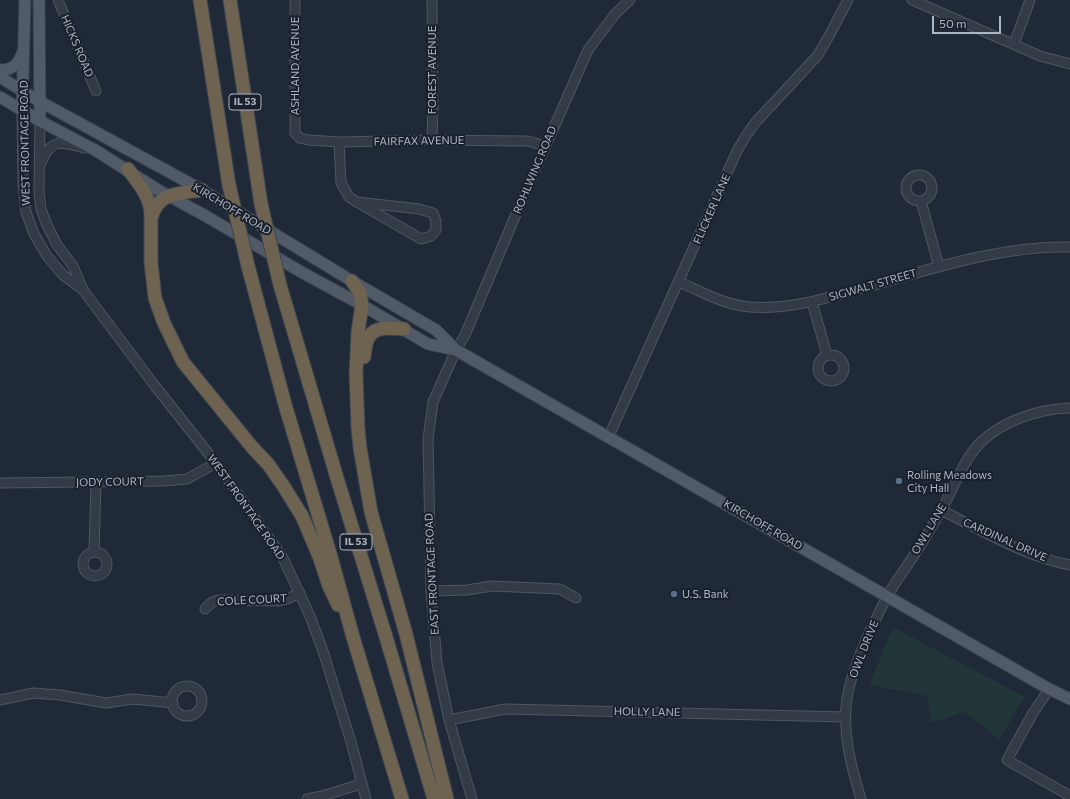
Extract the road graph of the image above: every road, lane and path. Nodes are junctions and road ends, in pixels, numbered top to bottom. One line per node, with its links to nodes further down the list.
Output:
1 (25, 0): 13 (main road, WEST FRONTAGE ROAD)
2 (39, 0): 20 (main road, WEST FRONTAGE ROAD)
3 (58, 0): 18 (street, HICKS ROAD)
4 (200, 0): 59 (highway, IL 53, bridge)
5 (230, 0): 71 (highway, IL 53, bridge)
6 (295, 0): 23 (street, ASHLAND AVENUE)
7 (432, 0): 24 (street, FOREST AVENUE)
8 (630, 0): 26 (street, ROHLWING ROAD)
9 (848, 0): 38 (street, FLICKER LANE)
10 (912, 0): 12 (street)
11 (1030, 0): 12 (street)
12 (1014, 44): 14 (street)
13 (24, 50): 15 (main road); 17 (main road, WEST FRONTAGE ROAD)
14 (1070, 64)
15 (0, 70)
16 (0, 77): 17 (main road, KIRCHOFF ROAD)
17 (22, 91): 20 (main road, KIRCHOFF ROAD); 21 (main road, WEST FRONTAGE ROAD)
18 (96, 92)
19 (0, 98): 21 (main road, KIRCHOFF ROAD)
20 (40, 101): 22 (main road, WEST FRONTAGE ROAD); 30 (main road, KIRCHOFF ROAD)
21 (22, 111): 22 (main road, KIRCHOFF ROAD); 39 (street, WEST FRONTAGE ROAD)
22 (40, 121): 27 (main road, KIRCHOFF ROAD); 28 (street, WEST FRONTAGE ROAD)
23 (295, 133): 25 (street, FAIRFAX AVENUE)
24 (432, 140): 25 (street, FAIRFAX AVENUE); 26 (street, FAIRFAX AVENUE)
25 (338, 142): 33 (street)
26 (545, 146): 43 (street, ROHLWING ROAD)
27 (95, 150): 28 (street); 29 (main road, KIRCHOFF ROAD)
28 (39, 168): 39 (street, WEST FRONTAGE ROAD)
29 (128, 169): 31 (main road, KIRCHOFF ROAD); 34 (highway)
30 (202, 190): 31 (highway); 37 (main road, KIRCHOFF ROAD)
31 (169, 196): 34 (highway); 41 (main road, KIRCHOFF ROAD)
32 (922, 201): 36 (street)
33 (357, 202): 33 (street)
34 (151, 218): 59 (highway)
35 (1070, 247): 36 (street, SIGWALT STREET)
36 (939, 266): 40 (street, SIGWALT STREET)
37 (352, 281): 41 (highway); 43 (main road, KIRCHOFF ROAD)
38 (679, 282): 40 (street, SIGWALT STREET); 47 (street, FLICKER LANE)
39 (83, 290): 48 (street, WEST FRONTAGE ROAD)
40 (812, 302): 44 (street)
41 (362, 305): 42 (main road, KIRCHOFF ROAD); 46 (highway)
42 (404, 329): 43 (main road, KIRCHOFF ROAD); 46 (highway)
43 (456, 350): 47 (main road, KIRCHOFF ROAD); 54 (street, EAST FRONTAGE ROAD)
44 (827, 356)
45 (1070, 408): 51 (street, OWL LANE)
46 (358, 411): 72 (highway)
47 (608, 438): 56 (main road, KIRCHOFF ROAD)
48 (216, 463): 50 (street, JODY COURT); 55 (street, WEST FRONTAGE ROAD)
49 (0, 483): 50 (street, JODY COURT)
50 (96, 483): 52 (street)
51 (941, 510): 53 (street, CARDINAL DRIVE); 56 (street, OWL LANE)
52 (94, 552)
53 (1070, 565)
54 (431, 591): 57 (street); 65 (street, EAST FRONTAGE ROAD)
55 (300, 594): 58 (street, COLE COURT); 66 (street, WEST FRONTAGE ROAD)
56 (887, 596): 60 (main road, KIRCHOFF ROAD); 64 (street, OWL DRIVE)
57 (576, 598)
58 (205, 609)
59 (353, 637): 70 (highway, IL 53)
60 (1049, 689): 61 (main road, KIRCHOFF ROAD); 67 (street)
61 (1070, 699)
62 (0, 700): 63 (street)
63 (173, 703)
64 (846, 717): 65 (street, HOLLY LANE); 74 (street, OWL DRIVE)
65 (449, 720): 73 (street, EAST FRONTAGE ROAD)
66 (361, 784): 68 (street); 69 (street, WEST FRONTAGE ROAD)
67 (1070, 796)
68 (307, 799)
69 (366, 799)
70 (402, 799)
71 (434, 799)
72 (447, 799)
73 (472, 799)
74 (862, 799)

